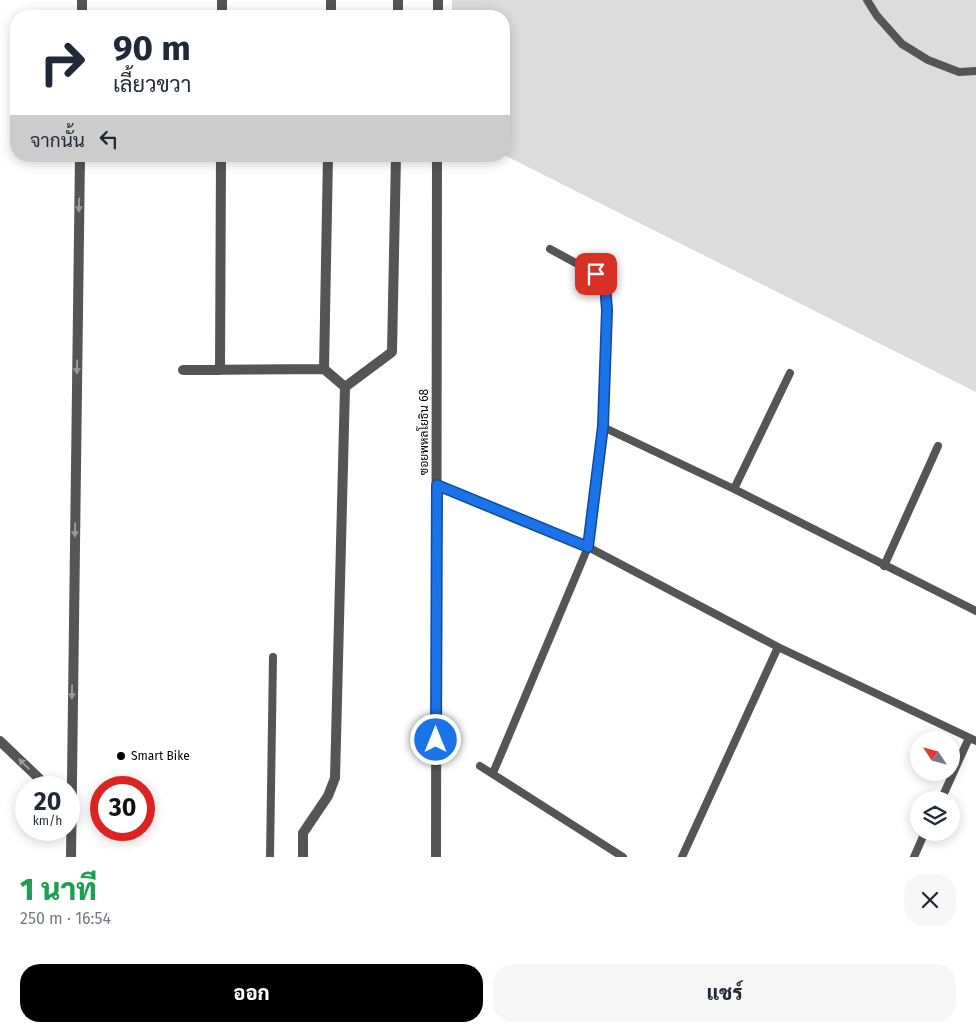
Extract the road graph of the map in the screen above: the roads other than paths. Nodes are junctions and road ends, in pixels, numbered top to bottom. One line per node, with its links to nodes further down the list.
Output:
1 (867, 0): 2 (lane)
2 (976, 71)
3 (80, 162): 28 (street, one-way to 28)
4 (221, 162): 11 (street)
5 (328, 162): 9 (street)
6 (396, 162): 13 (street)
7 (437, 162): 16 (street, ซอยพหลโยธิน 68)
8 (550, 249): 14 (lane)
9 (324, 369): 11 (street); 13 (street)
10 (183, 370): 11 (street)
11 (220, 370)
12 (790, 373): 17 (lane)
13 (345, 387): 34 (street)
14 (603, 426): 17 (lane); 18 (lane)
15 (938, 446): 19 (lane)
16 (437, 485): 18 (lane); 35 (street, ซอยพหลโยธิน 68)
17 (734, 489): 19 (lane)
18 (588, 547): 21 (lane); 26 (lane)
19 (884, 566): 20 (lane)
20 (976, 611)
21 (778, 647): 23 (lane); 37 (lane)
22 (273, 657): 33 (lane)
23 (973, 740): 29 (lane)
24 (0, 741): 27 (street, one-way to 24)
25 (480, 766): 26 (lane)
26 (493, 774): 36 (lane)
27 (36, 776)
28 (70, 776)
29 (946, 791)
30 (71, 841): 32 (street)
31 (921, 841): 38 (lane)
32 (71, 857)
33 (270, 857)
34 (303, 857)
35 (436, 857)
36 (623, 857)
37 (682, 857)
38 (914, 857)

